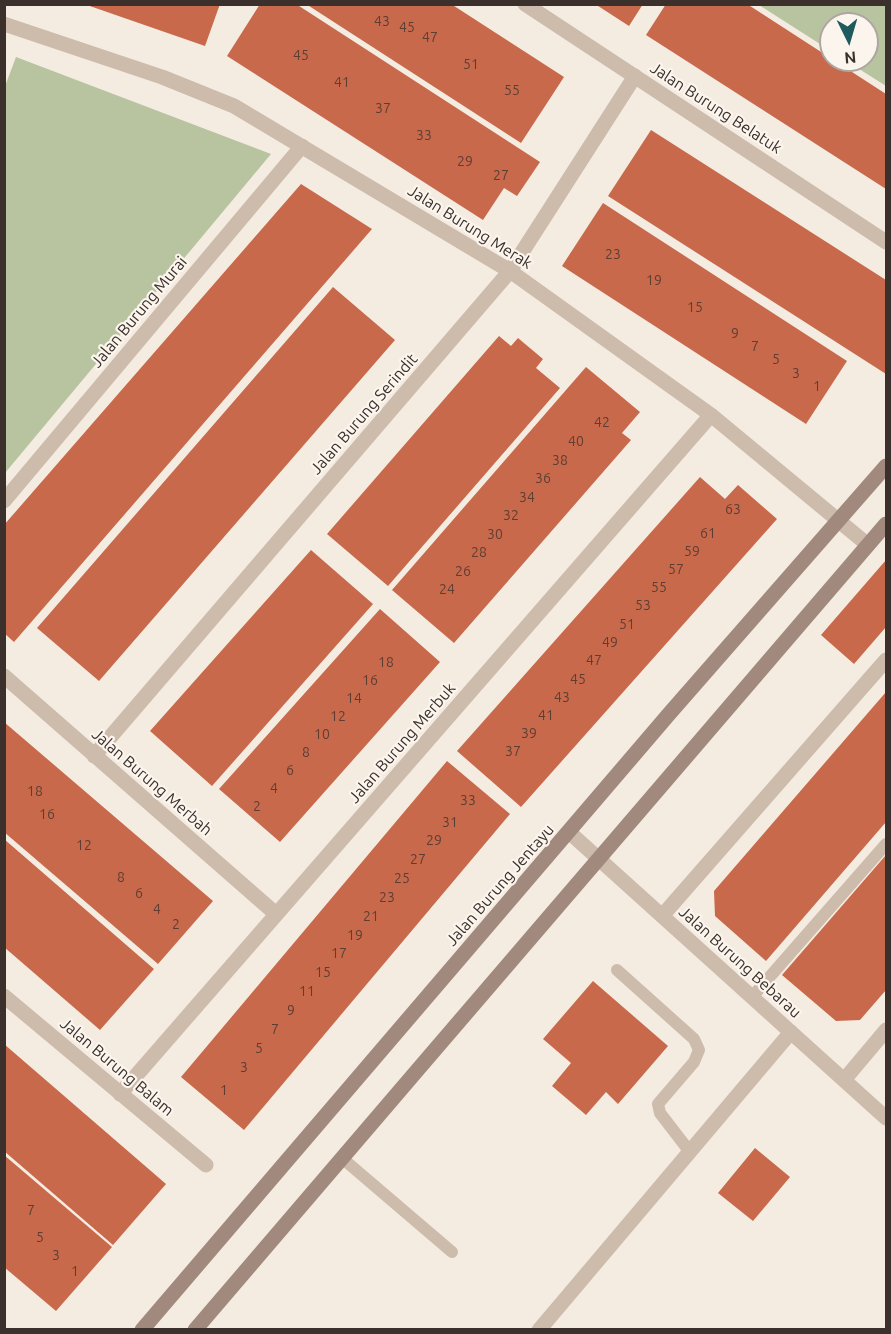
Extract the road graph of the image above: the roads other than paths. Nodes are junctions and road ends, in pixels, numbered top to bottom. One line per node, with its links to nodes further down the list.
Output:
1 (525, 4): 3 (street, Jalan Burung Belatuk)
2 (5, 26): 4 (street, Jalan Burung Merak)
3 (635, 76): 5 (street, Jalan Burung Belatuk); 6 (street, Jalan Burung Serindit)
4 (302, 146): 6 (street, Jalan Burung Merak); 9 (street, Jalan Burung Murai)
5 (886, 242)
6 (510, 271): 7 (street, Jalan Burung Merak); 15 (street, Jalan Burung Serindit)
7 (711, 415): 10 (street, Jalan Burung Merak); 19 (street, Jalan Burung Merbuk)
8 (886, 466): 10 (street, Jalan Burung Jentayu)
9 (4, 501)
10 (839, 522): 12 (street, Jalan Burung Merak); 16 (street, Jalan Burung Jentayu)
11 (886, 524): 12 (street)
12 (868, 545): 18 (street)
13 (886, 660): 20 (street)
14 (4, 676): 15 (street, Jalan Burung Merbah)
15 (94, 756): 19 (street, Jalan Burung Merbah)
16 (569, 832): 18 (street, Jalan Burung Bebarau); 33 (street, Jalan Burung Jentayu)
17 (886, 844): 23 (lane)
18 (599, 859): 20 (street, Jalan Burung Bebarau); 30 (street)
19 (276, 914): 27 (street, Jalan Burung Merbuk)
20 (662, 916): 23 (street, Jalan Burung Bebarau)
21 (617, 970): 29 (lane)
22 (4, 996): 27 (street, Jalan Burung Balam)
23 (752, 997): 25 (street, Jalan Burung Bebarau)
24 (886, 1030): 26 (street)
25 (791, 1032): 26 (street, Jalan Burung Bebarau); 29 (street)
26 (843, 1080): 28 (street, Jalan Burung Bebarau)
27 (120, 1094): 31 (street, Jalan Burung Balam)
28 (886, 1118)
29 (690, 1152): 35 (street)
30 (342, 1158): 32 (lane); 34 (street)
31 (206, 1165)
32 (452, 1252)
33 (142, 1329)
34 (195, 1329)
35 (539, 1329)

